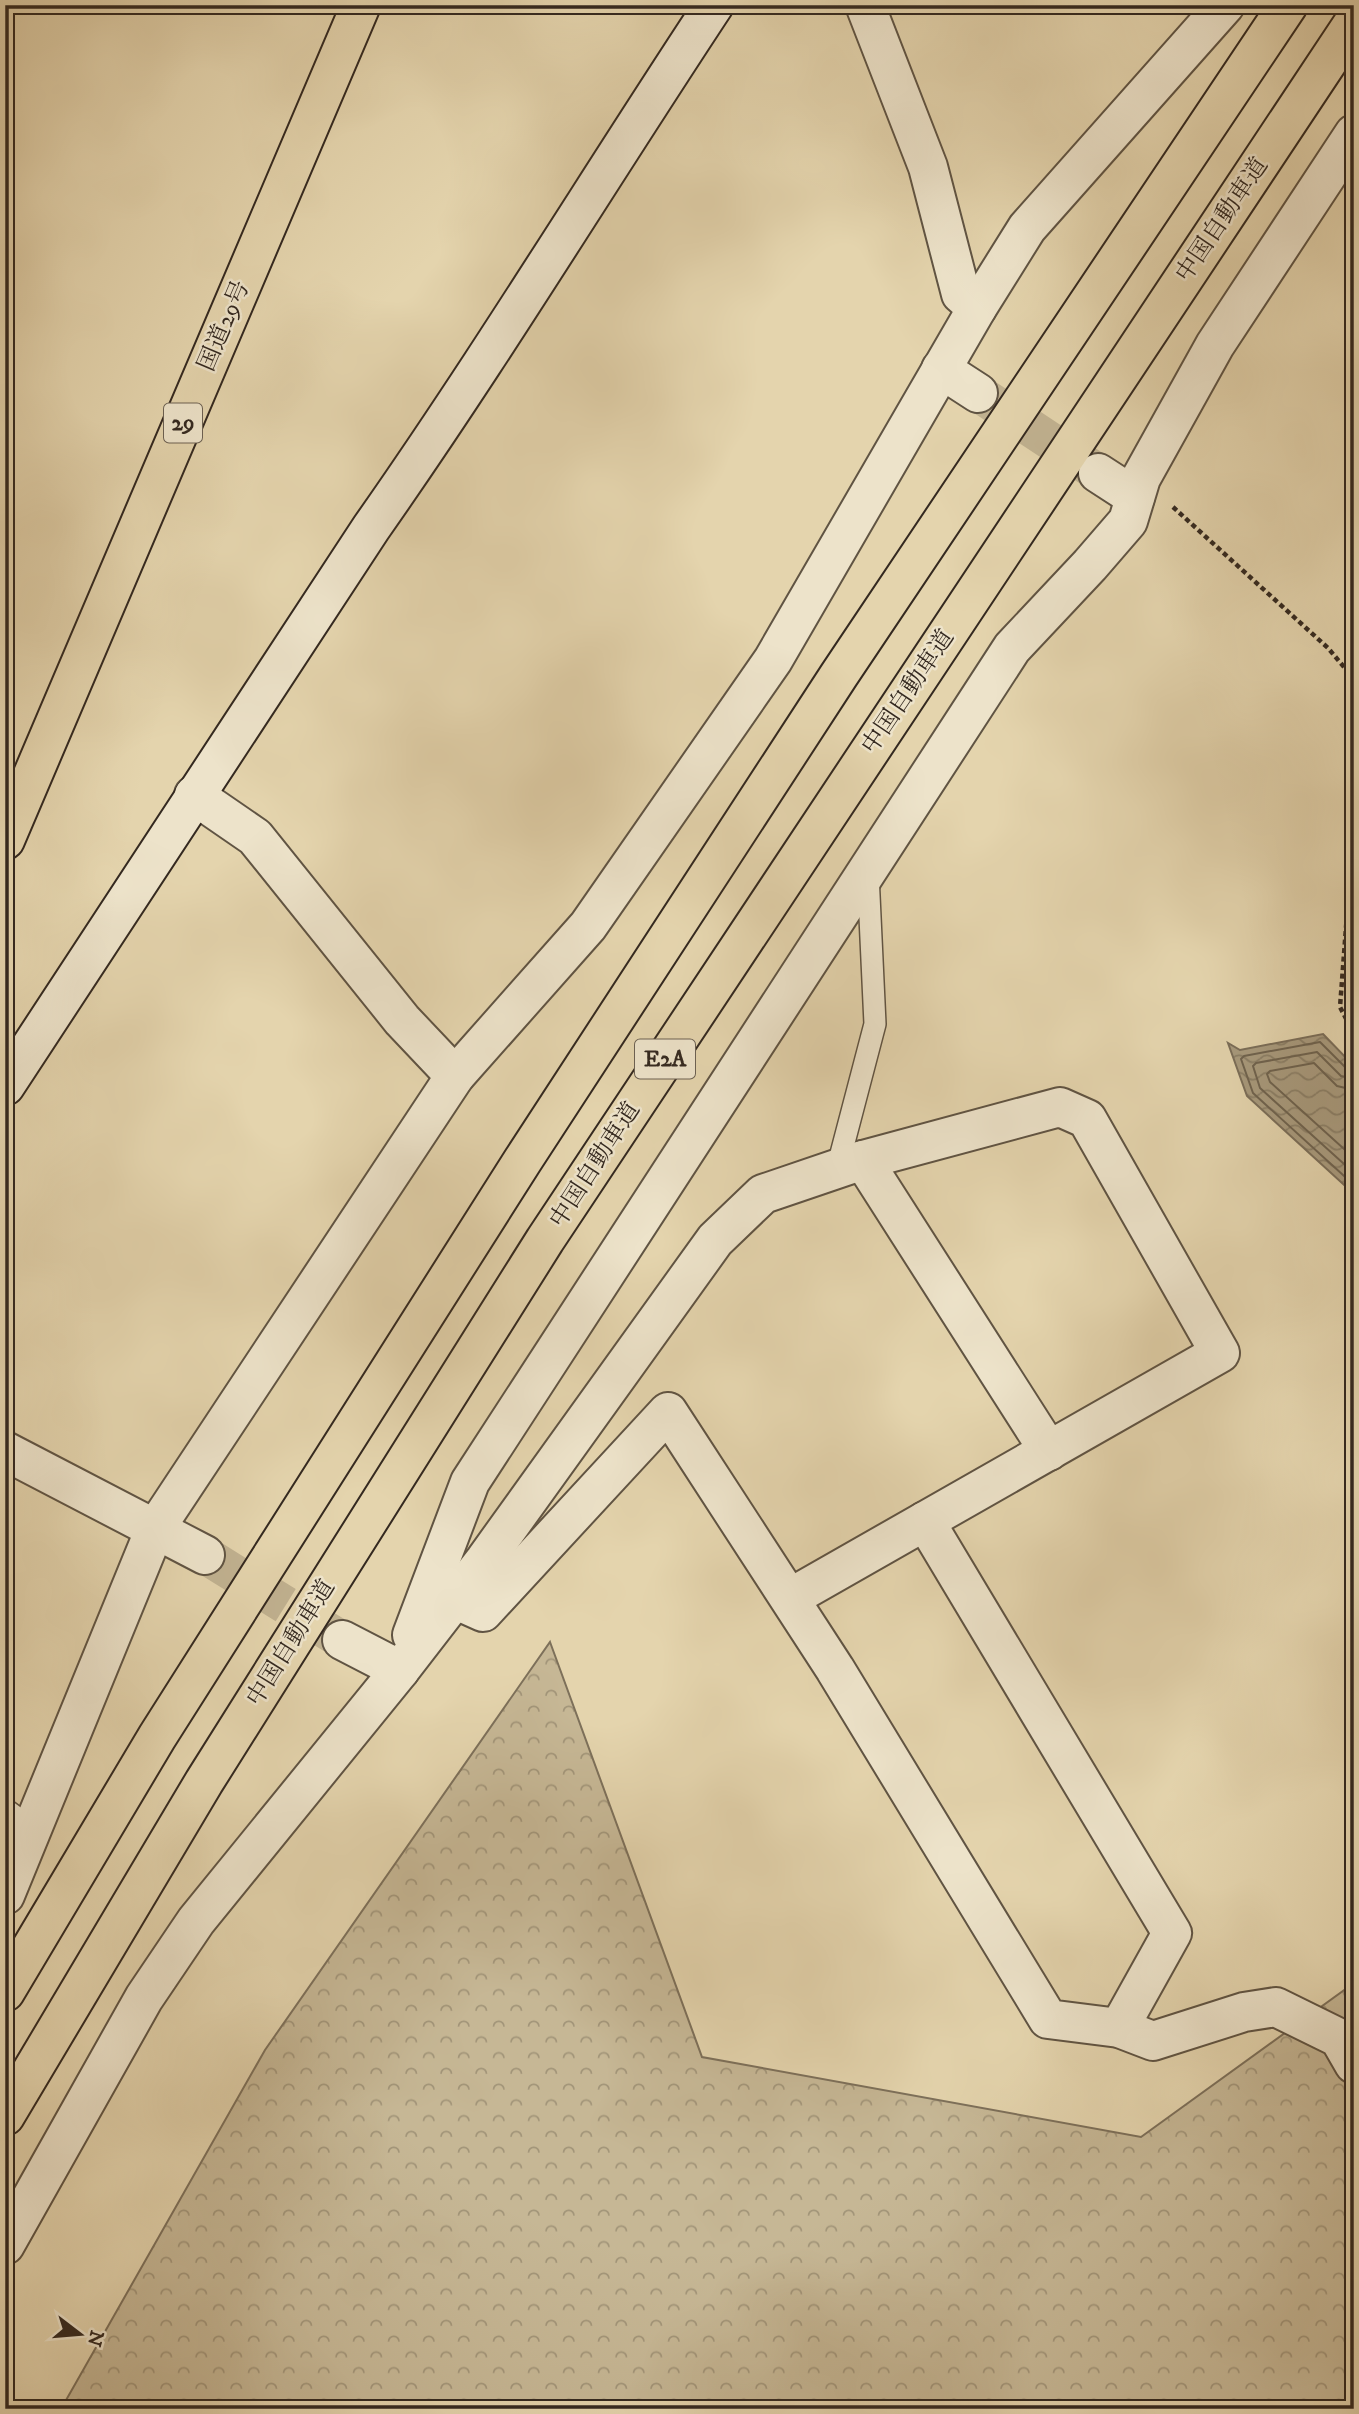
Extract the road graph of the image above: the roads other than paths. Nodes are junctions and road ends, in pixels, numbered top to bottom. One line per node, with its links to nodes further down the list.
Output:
1 (361, 5): 14 (highway, 国道29号 / 29)
2 (714, 5): 13 (street)
3 (865, 5): 8 (street)
4 (1225, 5): 8 (street)
5 (1287, 5): 30 (highway, E2A)
6 (1354, 22): 33 (highway, 中国自動車道 / E2A)
7 (1354, 134): 12 (street)
8 (977, 308): 9 (street)
9 (942, 369): 10 (street); 16 (street)
10 (978, 393)
11 (1098, 473): 12 (street)
12 (1138, 487): 15 (street)
13 (194, 795): 16 (street); 17 (street)
14 (5, 840)
15 (868, 869): 18 (lane); 27 (street)
16 (455, 1076): 22 (street)
17 (5, 1086)
18 (850, 1165): 20 (street); 20 (street); 25 (street)
19 (5, 1451): 22 (street)
20 (1049, 1451): 21 (street)
21 (925, 1521): 24 (street); 31 (street)
22 (155, 1529): 23 (street); 28 (street)
23 (205, 1555)
24 (790, 1598): 25 (street); 31 (street)
25 (454, 1599): 27 (street)
26 (342, 1640): 27 (street)
27 (400, 1670): 34 (street)
28 (19, 1819): 29 (street)
29 (5, 1895)
30 (5, 1992)
31 (1119, 2028): 32 (street)
32 (1354, 2064)
33 (5, 2116)
34 (5, 2245)

